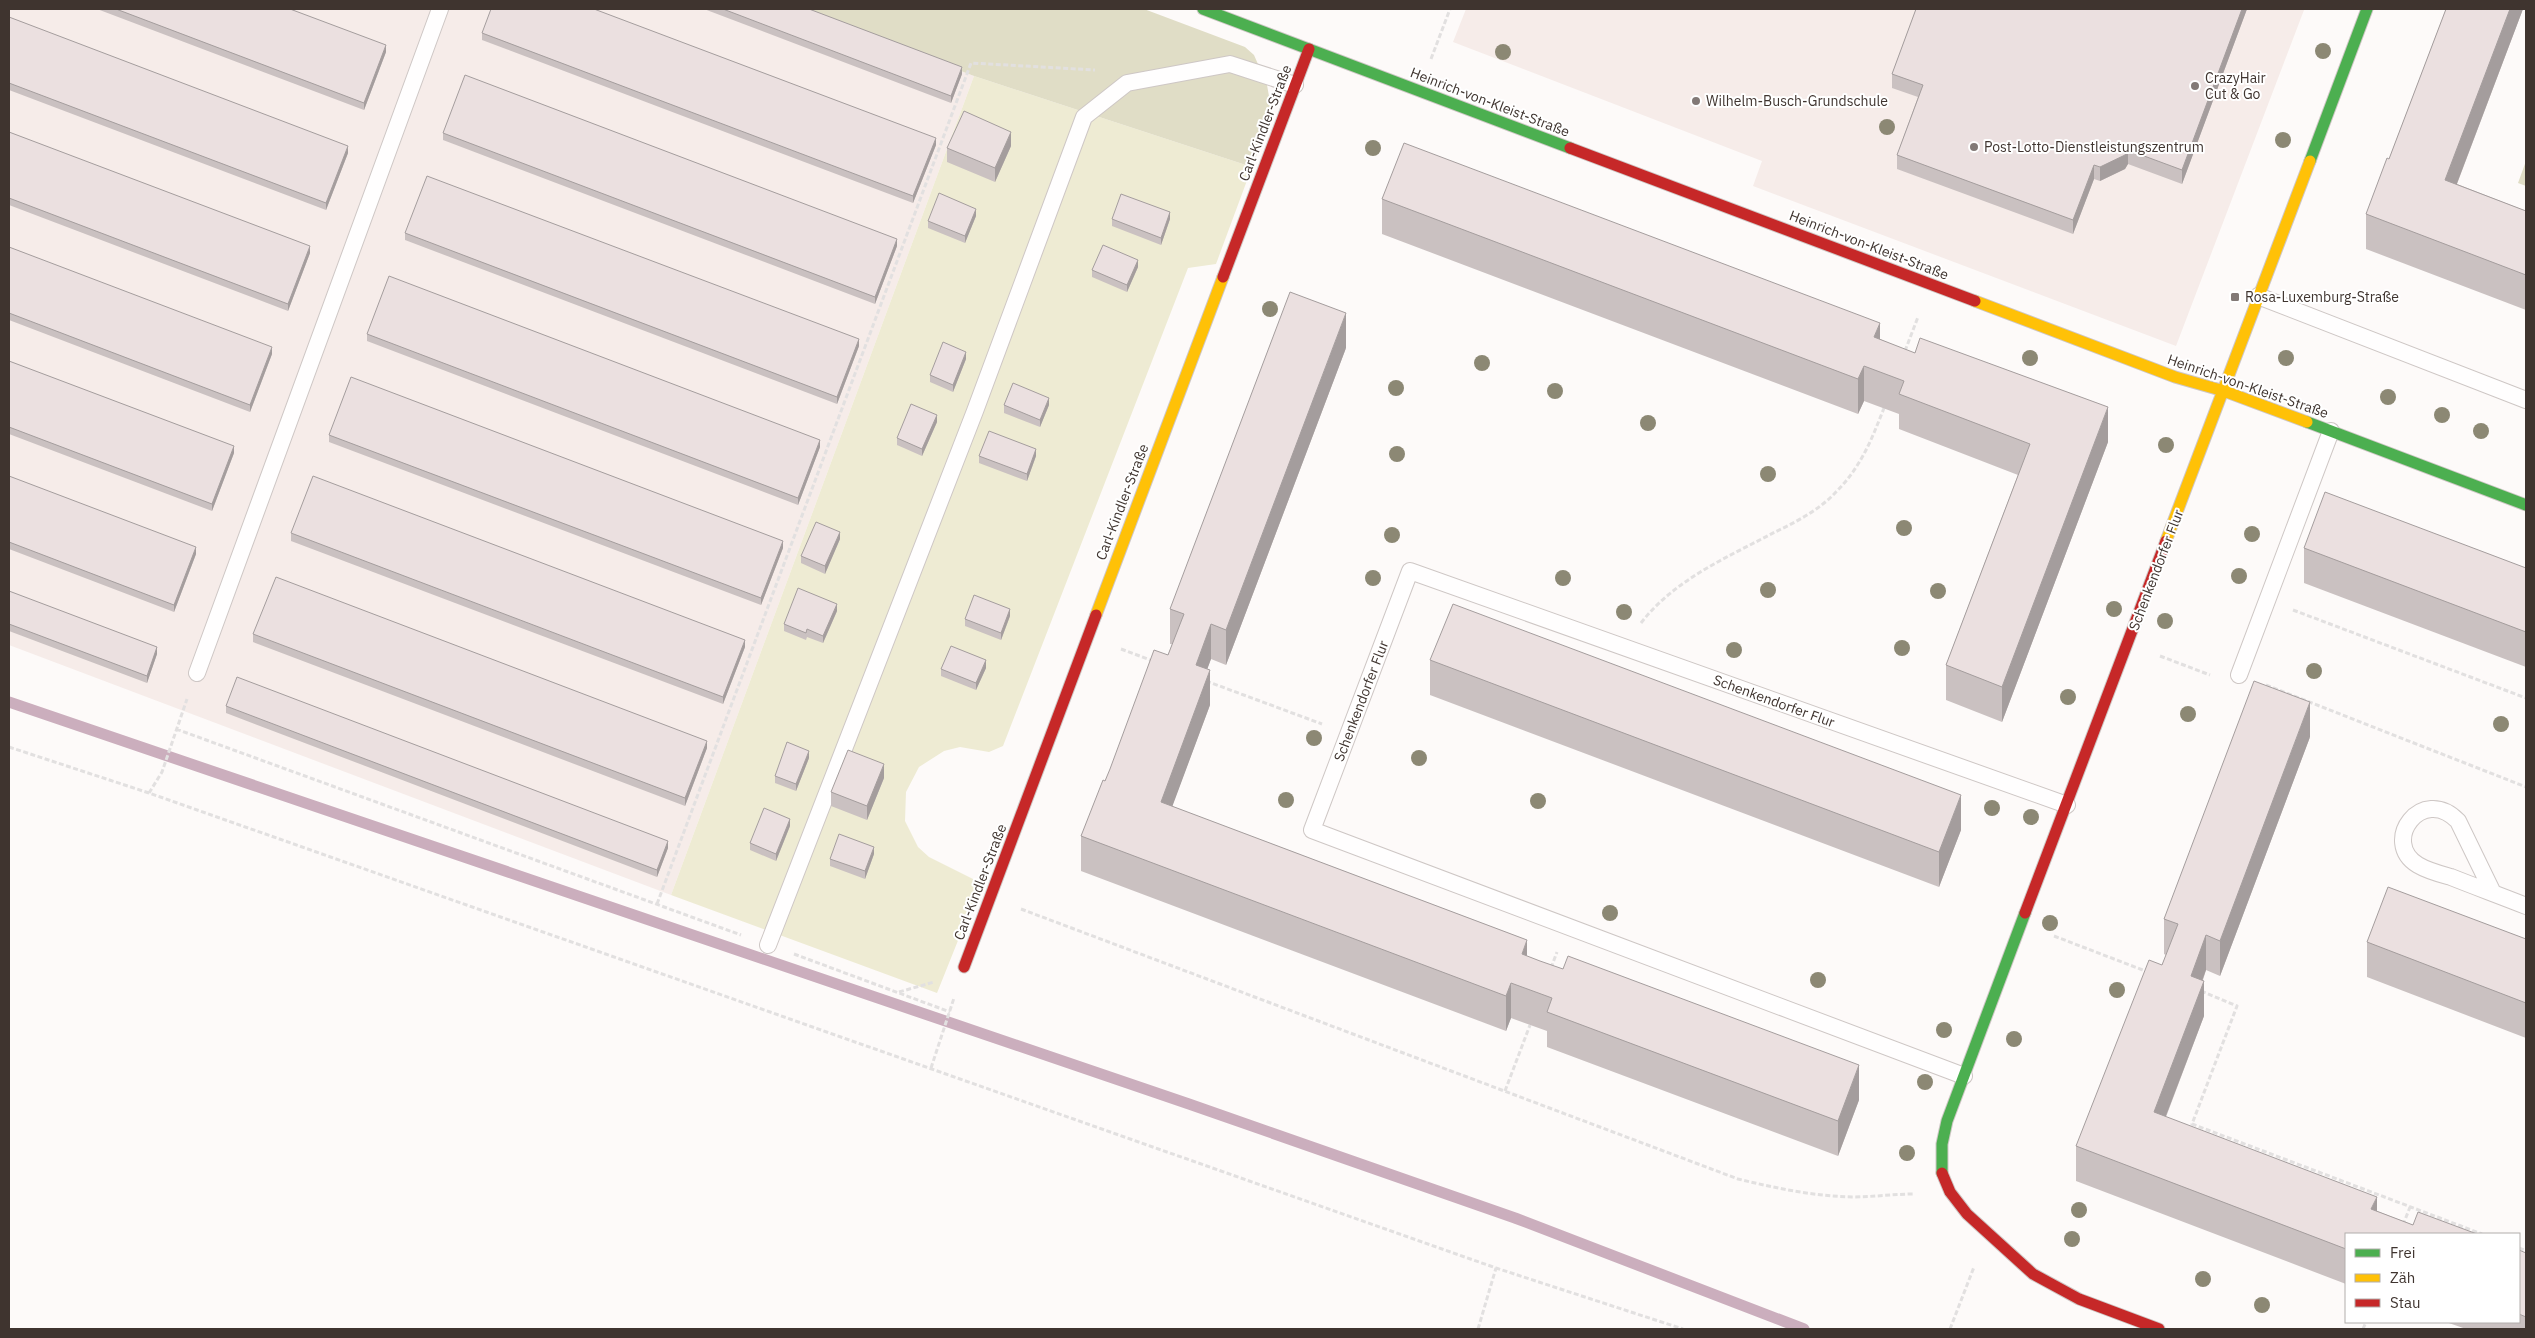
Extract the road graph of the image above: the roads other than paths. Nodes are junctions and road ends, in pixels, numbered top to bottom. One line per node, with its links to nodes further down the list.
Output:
1 (440, 9): 11 (lane)
2 (1203, 9): 4 (street, Heinrich-von-Kleist-Straße)
3 (2368, 9): 6 (street)
4 (1309, 49): 5 (street, Carl-Kindler-Straße); 7 (street, Heinrich-von-Kleist-Straße)
5 (1295, 86): 16 (lane); 17 (street, Carl-Kindler-Straße)
6 (2258, 296): 7 (street); 8 (lane)
7 (2224, 391): 9 (street, Heinrich-von-Kleist-Straße); 13 (street, Schenkendorfer Flur)
8 (2526, 400)
9 (2331, 431): 10 (street, Heinrich-von-Kleist-Straße); 12 (lane)
10 (2526, 504)
11 (197, 673)
12 (2239, 675)
13 (2067, 805): 18 (street, Schenkendorfer Flur); 18 (lane, Schenkendorfer Flur)
14 (2493, 894): 14 (lane); 15 (lane)
15 (2526, 906)
16 (768, 945)
17 (964, 967)
18 (1964, 1076): 19 (street, Schenkendorfer Flur)
19 (2159, 1329)

